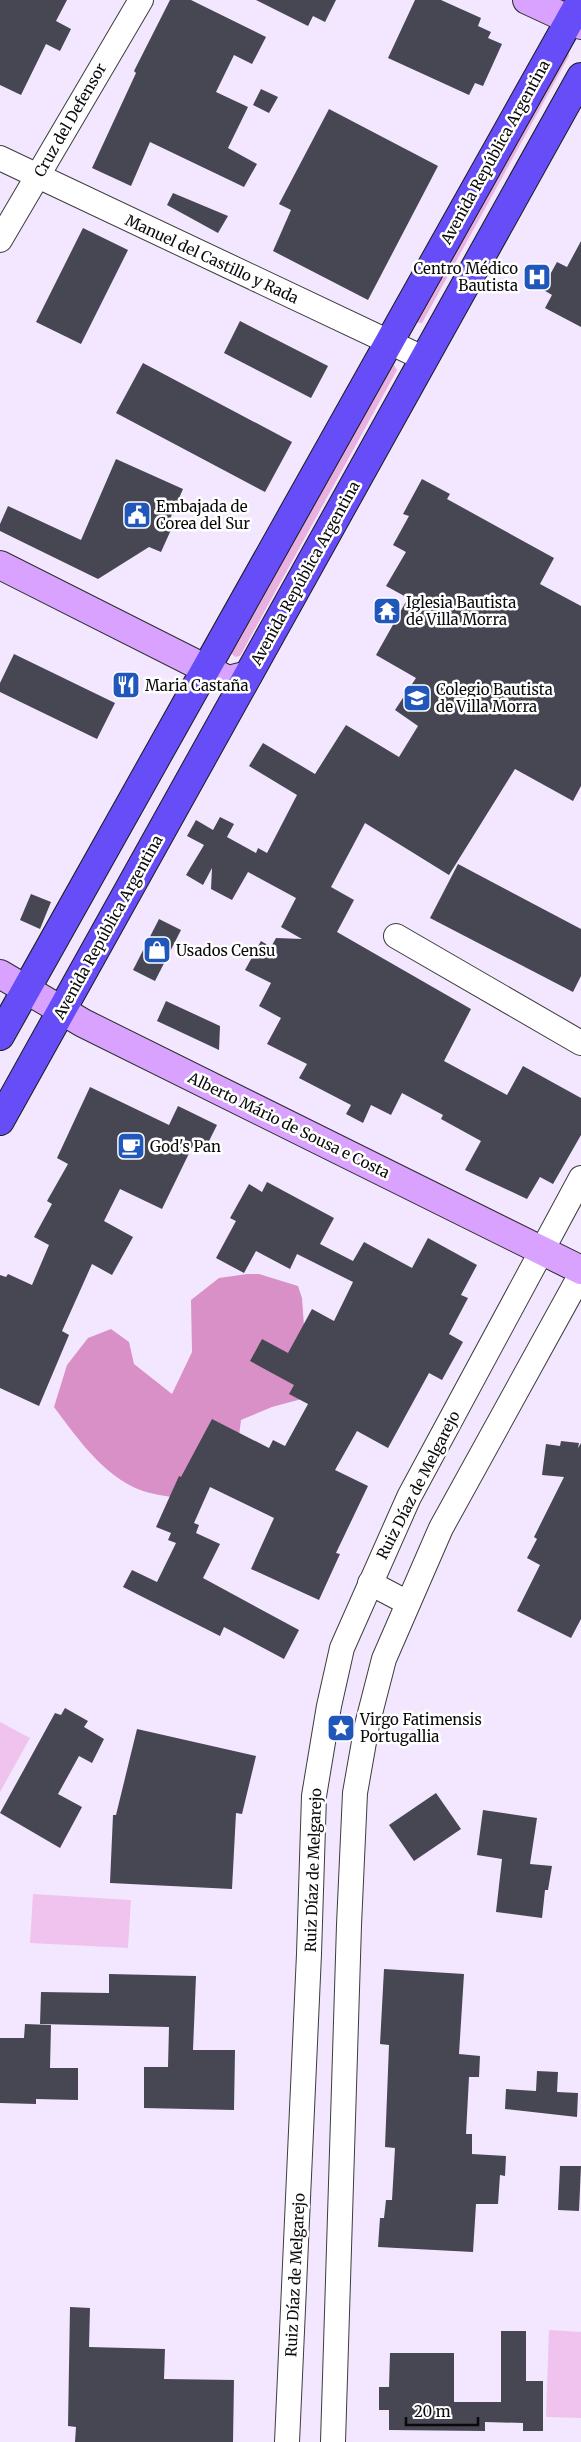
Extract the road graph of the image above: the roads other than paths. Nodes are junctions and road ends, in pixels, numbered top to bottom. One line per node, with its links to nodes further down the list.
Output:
1 (141, 0): 6 (street, Cruz del Defensor)
2 (527, 0): 3 (street)
3 (577, 15): 8 (highway, Avenida República Argentina)
4 (581, 77): 9 (highway, Avenida República Argentina)
5 (0, 158): 6 (street, Manuel del Castillo y Rada)
6 (38, 176): 7 (street, Cruz del Defensor); 8 (street, Manuel del Castillo y Rada)
7 (0, 240)
8 (388, 341): 9 (street, Manuel del Castillo y Rada); 11 (highway, Avenida República Argentina)
9 (425, 359): 11 (highway, Avenida República Argentina)
10 (0, 565): 11 (street)
11 (228, 675): 14 (highway, Avenida República Argentina); 15 (highway, Avenida República Argentina)
12 (396, 936): 17 (street)
13 (0, 974): 14 (street, Alberto Mário de Sousa e Costa)
14 (26, 989): 15 (street, Alberto Mário de Sousa e Costa); 16 (highway, Avenida República Argentina)
15 (60, 1011): 18 (highway, Avenida República Argentina); 20 (street, Alberto Mário de Sousa e Costa)
16 (0, 1036)
17 (581, 1043)
18 (0, 1121)
19 (581, 1178): 20 (street, Ruiz Díaz de Melgarejo)
20 (541, 1250): 21 (street, Alberto Mário de Sousa e Costa); 23 (street, Ruiz Díaz de Melgarejo)
21 (581, 1270)
22 (581, 1274): 24 (street)
23 (370, 1583): 24 (street); 25 (street, Ruiz Díaz de Melgarejo)
24 (408, 1603): 26 (street)
25 (310, 1924): 26 (street); 27 (street, Ruiz Díaz de Melgarejo)
26 (349, 1925): 28 (street)
27 (287, 2442)
28 (333, 2442)

